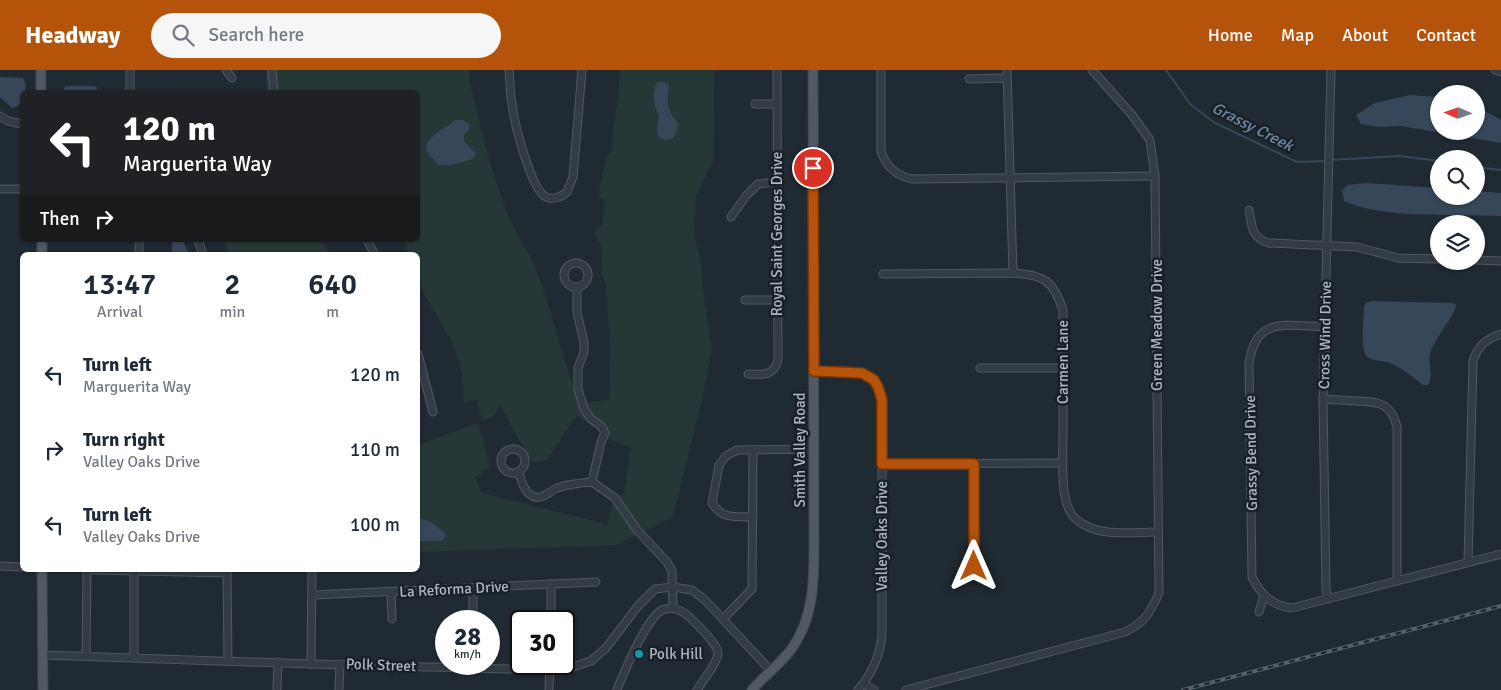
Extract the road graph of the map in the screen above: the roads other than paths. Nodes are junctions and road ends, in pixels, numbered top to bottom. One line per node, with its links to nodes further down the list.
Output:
1 (41, 70): 17 (main road)
2 (131, 70): 18 (street)
3 (226, 70): 15 (street)
4 (272, 70): 19 (street)
5 (509, 70): 6 (street)
6 (582, 70)
7 (777, 70): 21 (street, Royal Saint Georges Drive)
8 (812, 70): 45 (main road, Smith Valley Road)
9 (881, 70): 25 (street)
10 (1092, 70): 24 (street, Green Meadow Drive)
11 (1330, 70): 31 (street, Cross Wind Drive)
12 (1495, 70): 13 (street)
13 (1501, 72)
14 (1007, 74): 16 (street); 25 (street)
15 (232, 78)
16 (969, 79)
17 (41, 90)
18 (130, 90)
19 (274, 90)
20 (755, 104): 21 (street)
21 (778, 104): 26 (street, Royal Saint Georges Drive)
22 (0, 116): 23 (street)
23 (20, 124)
24 (1156, 176): 25 (street); 57 (street, Green Meadow Drive)
25 (1010, 177): 35 (street)
26 (777, 182): 30 (street); 39 (street, Royal Saint Georges Drive)
27 (0, 189): 28 (street)
28 (20, 189)
29 (1250, 210): 31 (street)
30 (731, 217)
31 (1326, 246): 32 (street); 40 (street, Cross Wind Drive)
32 (1430, 259)
33 (1485, 260): 34 (street)
34 (1501, 261)
35 (1013, 273): 36 (street, Carmen Lane); 44 (street, Carmen Lane)
36 (883, 274)
37 (577, 288): 55 (street)
38 (745, 300): 39 (street)
39 (777, 300): 46 (street, Royal Saint Georges Drive)
40 (1325, 327): 47 (street, Cross Wind Drive); 75 (street, Grassy Bend Drive)
41 (1501, 334): 59 (street)
42 (420, 362): 48 (street)
43 (980, 368): 44 (street)
44 (1063, 368): 51 (street, Carmen Lane)
45 (814, 371): 49 (main road, Smith Valley Road); 52 (street, Valley Oaks Drive)
46 (748, 374)
47 (1323, 399): 68 (street); 76 (street, Cross Wind Drive)
48 (432, 412)
49 (814, 449): 50 (street); 92 (main road, Smith Valley Road)
50 (753, 450): 56 (street); 56 (street)
51 (1063, 462): 53 (street); 57 (street, Carmen Lane)
52 (882, 464): 53 (street); 94 (street, Valley Oaks Drive)
53 (974, 464): 61 (street)
54 (518, 472): 55 (street)
55 (592, 482): 71 (street)
56 (753, 517): 82 (street)
57 (1158, 532): 103 (street, Green Meadow Drive)
58 (1501, 554): 59 (street)
59 (1468, 562): 68 (street)
60 (0, 566): 62 (street)
61 (974, 566)
62 (20, 567)
63 (42, 572): 83 (main road)
64 (87, 572): 84 (street)
65 (134, 572): 85 (street)
66 (227, 572): 86 (street)
67 (312, 572): 74 (street)
68 (1397, 581): 76 (street)
69 (596, 582): 70 (street, La Reforma Drive)
70 (551, 584): 72 (street, La Reforma Drive); 79 (street)
71 (673, 587): 77 (street); 82 (street); 91 (street, Polk Street)
72 (473, 588): 73 (street, La Reforma Drive); 78 (street)
73 (391, 592): 74 (street, La Reforma Drive); 81 (street)
74 (312, 595): 88 (street)
75 (1264, 596): 76 (street); 80 (street)
76 (1328, 599)
77 (673, 608): 99 (street); 100 (street)
78 (473, 610)
79 (551, 610)
80 (1259, 612)
81 (392, 619)
82 (723, 619): 92 (street)
83 (43, 655): 84 (street, Polk Street); 95 (main road)
84 (86, 656): 85 (street, Polk Street)
85 (134, 658): 86 (street, Polk Street)
86 (228, 661): 87 (street, Polk Street)
87 (278, 662): 88 (street, Polk Street); 96 (street)
88 (311, 664): 89 (street, Polk Street)
89 (340, 664): 90 (street, Polk Street); 97 (street)
90 (510, 666)
91 (575, 666)
92 (771, 671): 101 (main road, Smith Valley Road)
93 (550, 675): 98 (street)
94 (861, 687): 102 (street)
95 (43, 690)
96 (277, 690)
97 (339, 690)
98 (549, 690)
99 (617, 690)
100 (697, 690)
101 (752, 690)
102 (874, 690)
103 (906, 690)

